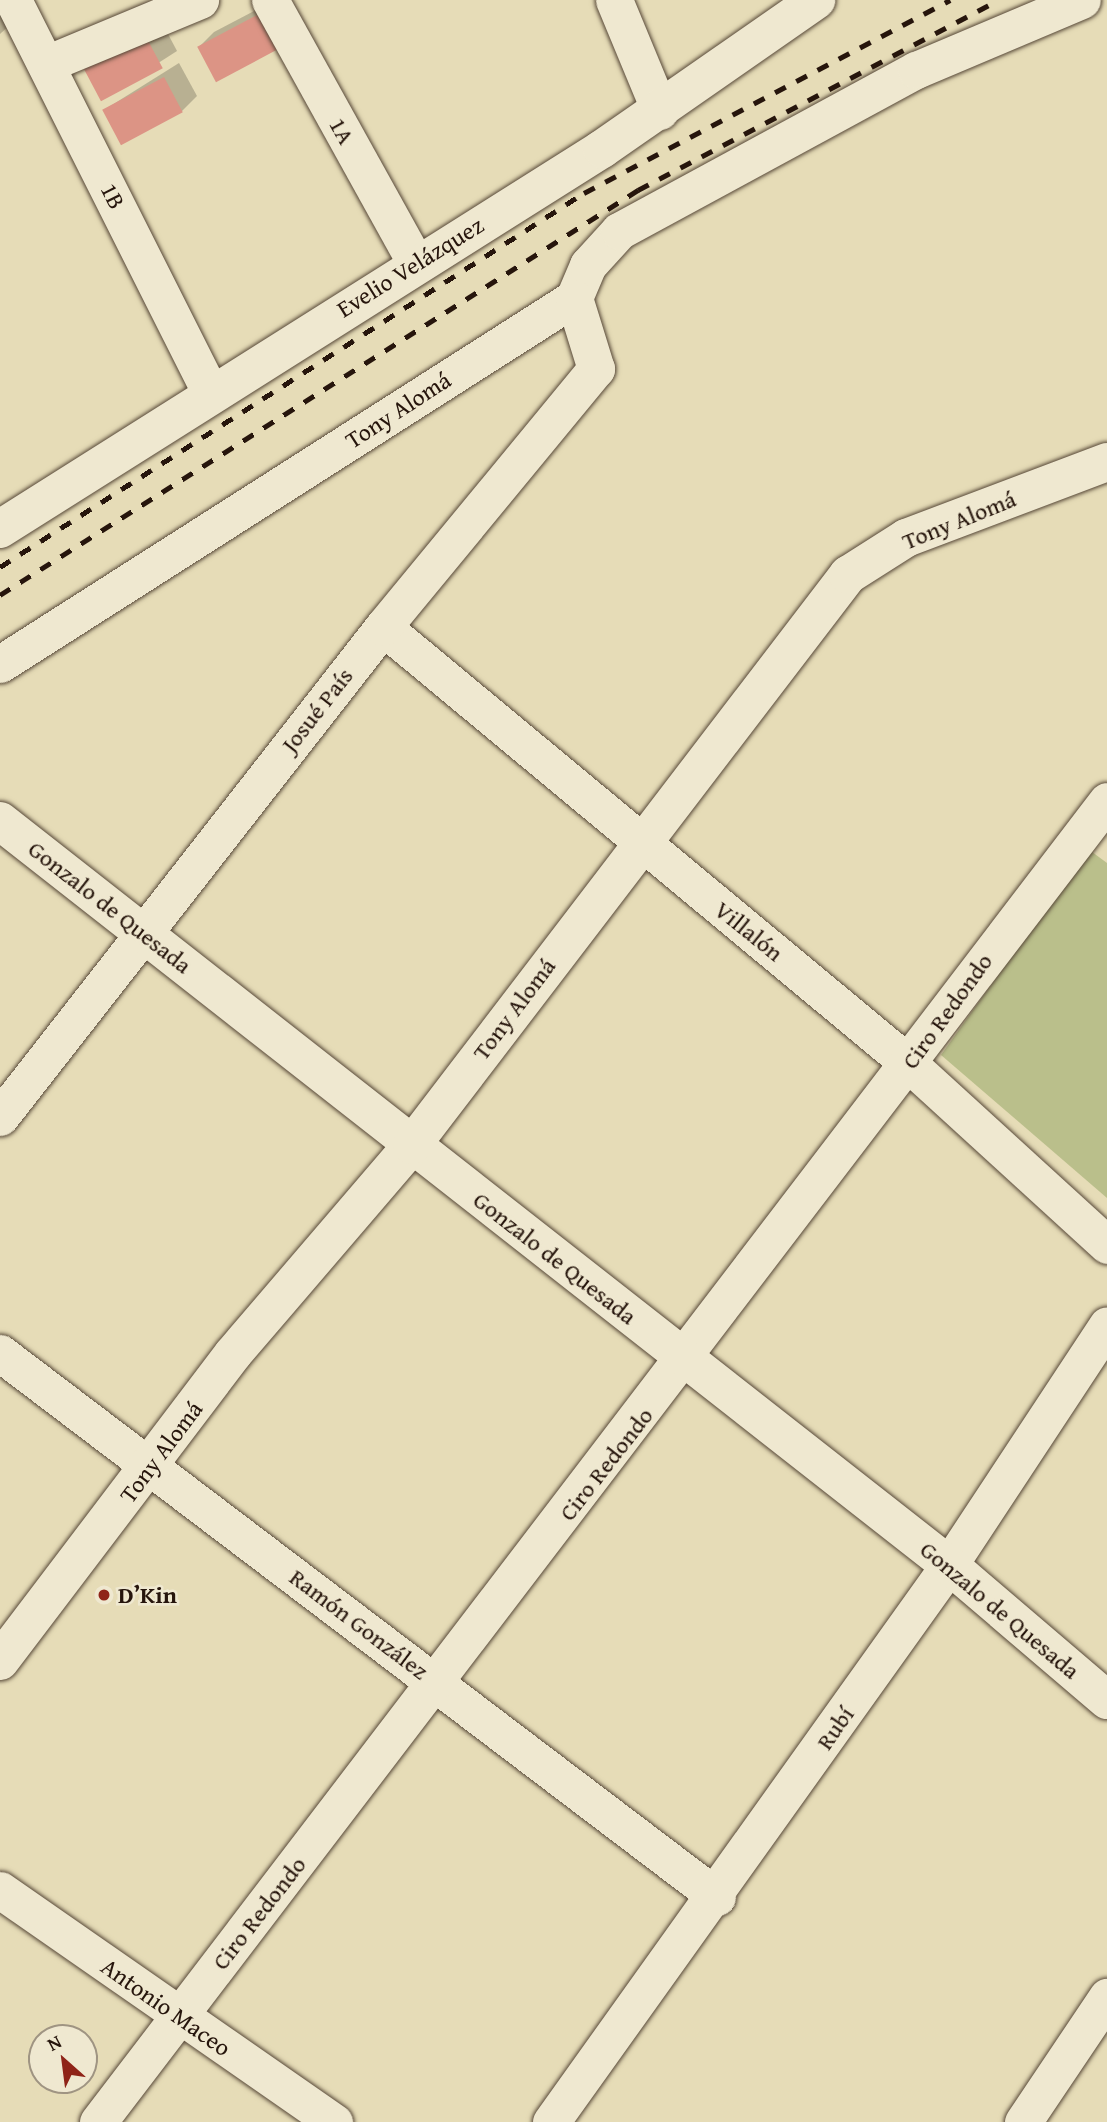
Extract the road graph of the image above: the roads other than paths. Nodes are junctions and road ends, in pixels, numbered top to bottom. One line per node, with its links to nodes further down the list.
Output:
1 (13, 0): 7 (street, 1B)
2 (200, 0): 7 (street)
3 (270, 0): 9 (street, 1A)
4 (614, 0): 8 (street)
5 (816, 0): 8 (street, Evelio Velázquez)
6 (1082, 0): 10 (street)
7 (46, 64): 11 (street, 1B)
8 (660, 111): 9 (street, Evelio Velázquez)
9 (415, 262): 11 (street, Evelio Velázquez)
10 (574, 298): 14 (street, Josué País); 15 (street, Tony Alomá)
11 (211, 393): 13 (street, Evelio Velázquez)
12 (1107, 462): 18 (street, Tony Alomá)
13 (3, 521)
14 (383, 627): 18 (street, Villalón); 19 (street, Josué País)
15 (0, 664)
16 (1107, 802): 20 (street, Ciro Redondo)
17 (0, 821): 19 (street, Gonzalo de Quesada)
18 (639, 841): 20 (street, Villalón); 22 (street, Tony Alomá)
19 (141, 931): 21 (street, Josué País); 22 (street, Gonzalo de Quesada)
20 (908, 1063): 23 (street, Villalón); 26 (street, Ciro Redondo)
21 (0, 1117)
22 (412, 1145): 26 (street, Gonzalo de Quesada); 27 (street, Tony Alomá)
23 (1107, 1245)
24 (1107, 1325): 28 (street, Rubí)
25 (0, 1353): 27 (street, Ramón González)
26 (685, 1361): 28 (street, Gonzalo de Quesada); 30 (street, Ciro Redondo)
27 (151, 1467): 29 (street, Tony Alomá); 30 (street, Ramón González)
28 (949, 1565): 31 (street, Gonzalo de Quesada); 33 (street, Rubí)
29 (0, 1661)
30 (438, 1684): 33 (street, Ramón González); 35 (street, Ciro Redondo)
31 (1107, 1700)
32 (0, 1890): 35 (street, Antonio Maceo)
33 (717, 1897): 38 (street, Rubí)
34 (1107, 1997): 39 (street)
35 (178, 2017): 36 (street, Ciro Redondo); 37 (street, Antonio Maceo)
36 (98, 2122)
37 (334, 2122)
38 (551, 2122)
39 (1023, 2122)

